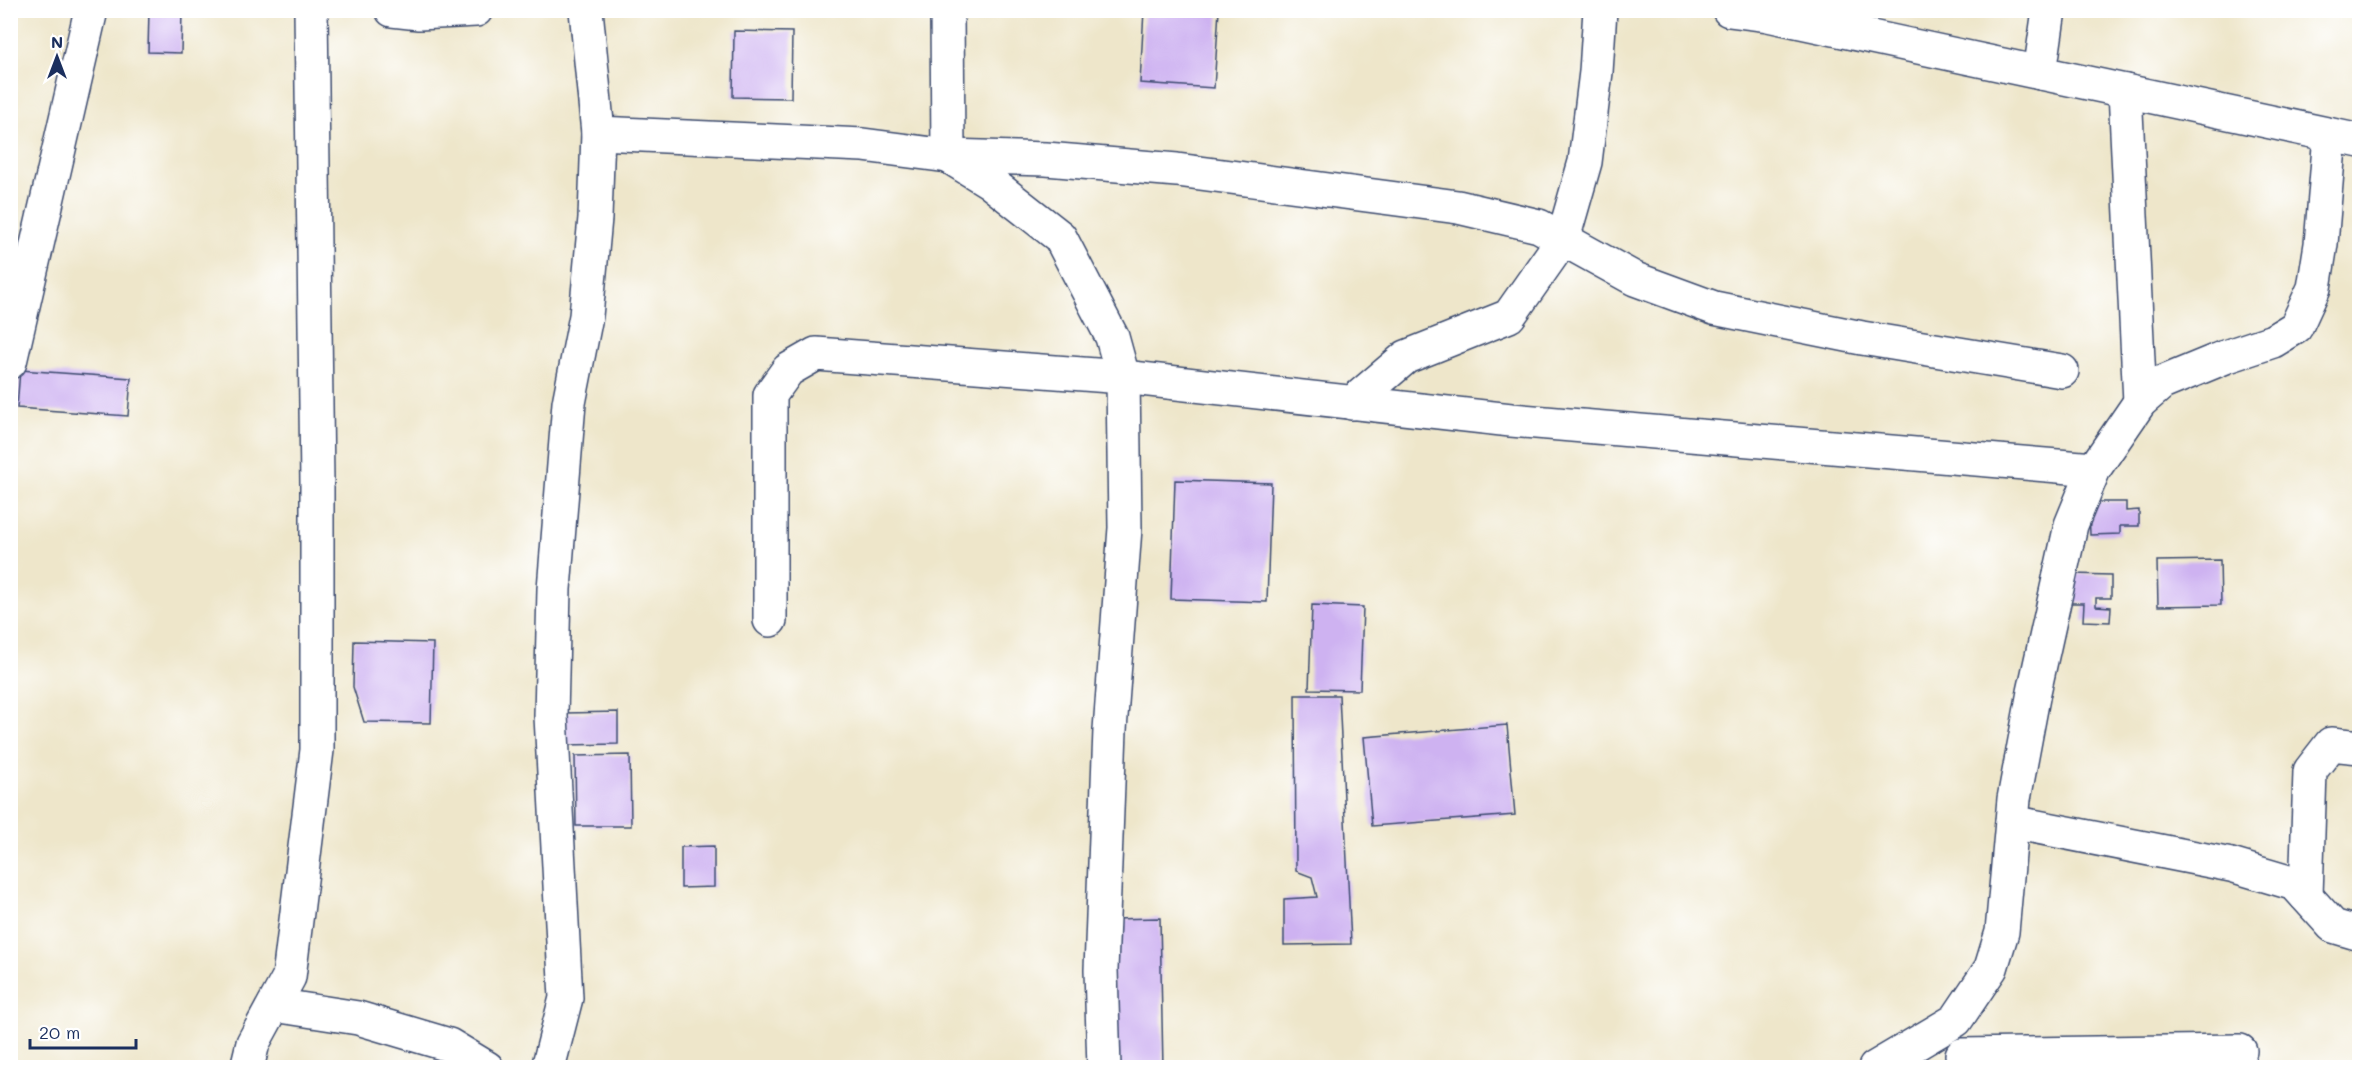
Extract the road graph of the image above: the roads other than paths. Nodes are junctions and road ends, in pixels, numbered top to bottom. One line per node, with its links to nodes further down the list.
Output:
1 (91, 10): 16 (street)
2 (311, 10): 27 (street)
3 (392, 10): 4 (street)
4 (476, 10)
5 (586, 10): 12 (street)
6 (947, 10): 14 (street)
7 (1600, 10): 15 (street)
8 (1729, 10): 10 (street)
9 (2049, 10): 10 (street)
10 (2040, 73): 11 (street)
11 (2125, 91): 13 (street); 19 (street)
12 (598, 134): 14 (street); 33 (street)
13 (2345, 138): 19 (street)
14 (948, 156): 15 (street); 18 (street)
15 (1563, 239): 17 (street); 20 (street)
16 (10, 362)
17 (2062, 371)
18 (1123, 377): 20 (street); 22 (street); 34 (street)
19 (2140, 402): 21 (street)
20 (1352, 403): 21 (street)
21 (2094, 469): 24 (street)
22 (770, 620)
23 (2360, 747): 25 (street)
24 (2012, 822): 25 (street); 28 (street)
25 (2306, 896): 26 (street)
26 (2360, 934)
27 (274, 1005): 31 (street); 32 (street)
28 (1956, 1020): 30 (street); 35 (street)
29 (2240, 1051): 30 (street)
30 (1963, 1061)
31 (247, 1068)
32 (487, 1068)
33 (548, 1068)
34 (1104, 1068)
35 (1875, 1068)

